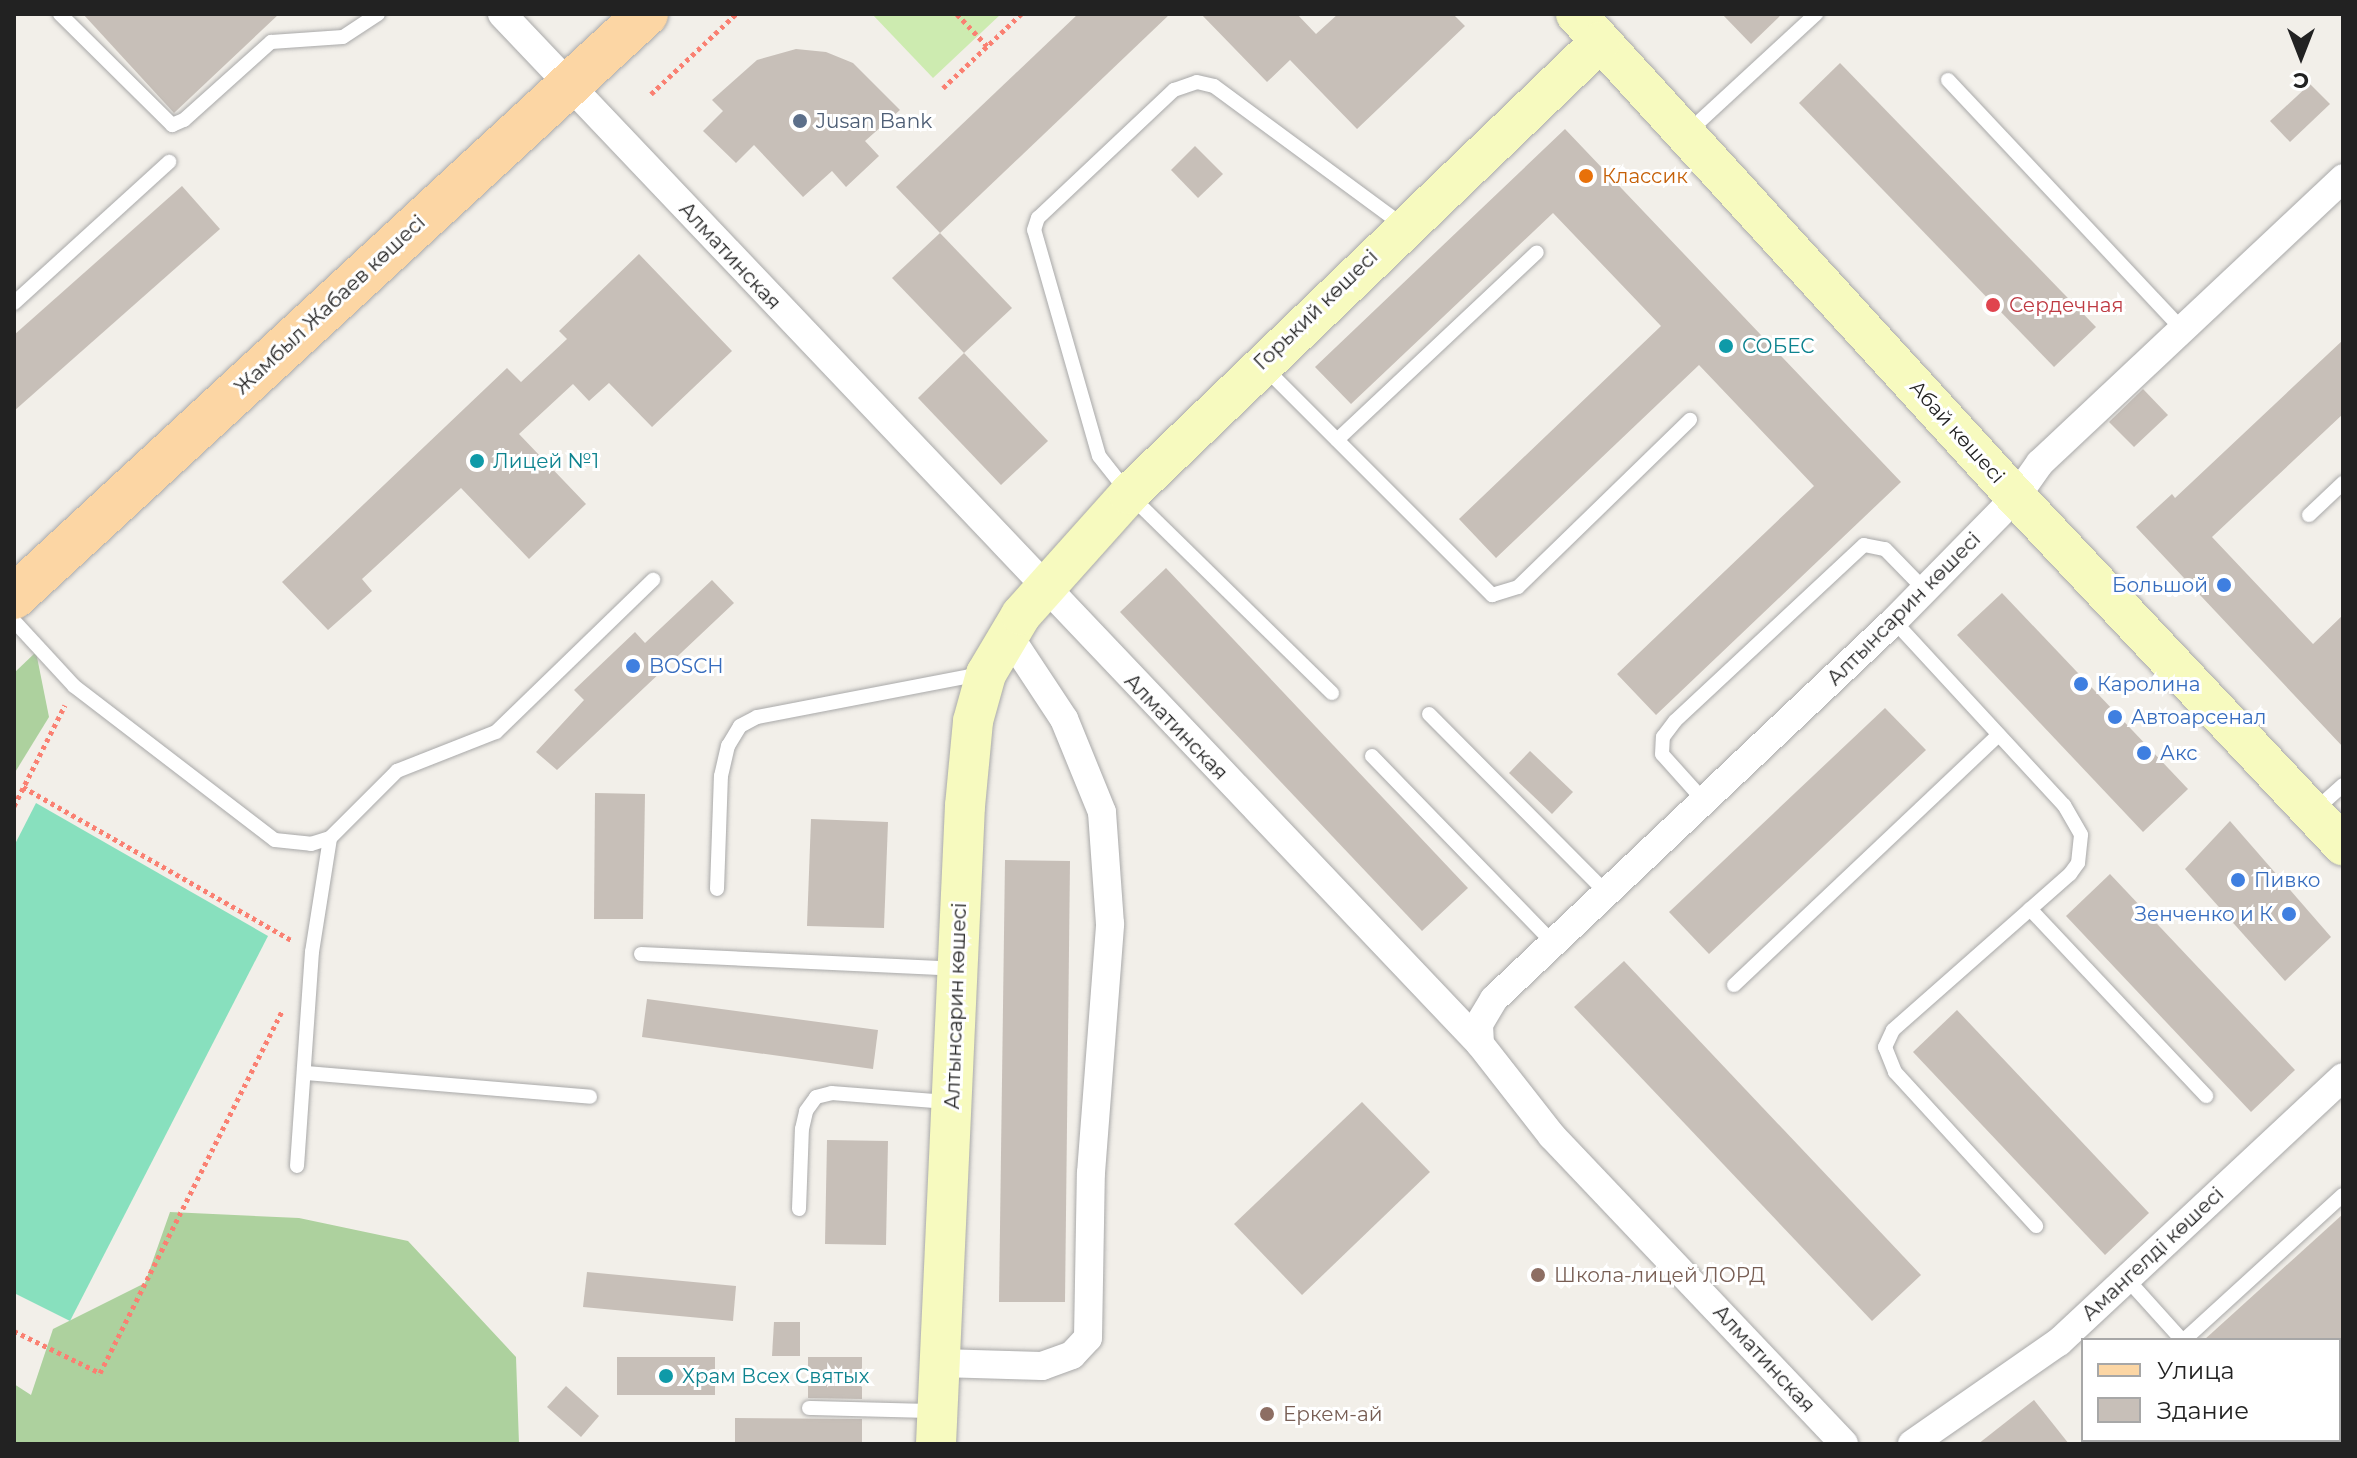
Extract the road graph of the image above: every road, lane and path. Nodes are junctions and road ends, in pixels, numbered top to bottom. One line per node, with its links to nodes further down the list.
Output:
1 (60, 14): 2 (lane)
2 (378, 14)
3 (502, 14): 12 (street, Алматинская)
4 (646, 14): 12 (main road, Жамбыл Жабаев көшесі)
5 (736, 14): 14 (path)
6 (957, 14): 10 (path)
7 (1816, 14): 15 (lane)
8 (1018, 15): 10 (path)
9 (1585, 22): 15 (street, Абай көшесі); 18 (street, Горький көшесі)
10 (987, 46): 13 (path)
11 (1948, 80): 21 (lane)
12 (569, 85): 30 (street, Алматинская); 32 (main road, Жамбыл Жабаев көшесі)
13 (943, 88)
14 (651, 94)
15 (1687, 134): 27 (street, Абай көшесі)
16 (169, 162): 20 (lane)
17 (2343, 178): 21 (street, Алтынсарин көшесі)
18 (1404, 226): 22 (street, Горький көшесі); 26 (lane)
19 (1537, 252): 24 (lane)
20 (14, 303)
21 (2182, 329): 27 (street, Алтынсарин көшесі)
22 (1260, 363): 24 (lane); 26 (street, Горький көшесі)
23 (1690, 420): 24 (lane)
24 (1337, 440)
25 (2343, 483): 28 (lane)
26 (1129, 494): 30 (street, Горький көшесі); 38 (lane)
27 (2016, 497): 31 (street, Алтынсарин көшесі); 46 (street, Абай көшесі)
28 (2309, 515)
29 (653, 580): 47 (lane)
30 (1044, 589): 35 (street, Алтынсарин көшесі); 56 (street, Алматинская)
31 (1925, 590): 34 (street, Алтынсарин көшесі); 44 (lane)
32 (14, 597)
33 (14, 621): 37 (lane)
34 (1894, 621): 40 (lane); 44 (street, Алтынсарин көшесі)
35 (1008, 634): 36 (street, Алтынсарин көшесі); 70 (street)
36 (986, 674): 48 (lane); 54 (street, Алтынсарин көшесі)
37 (74, 686): 43 (path); 47 (lane)
38 (1332, 693)
39 (1429, 714): 49 (lane)
40 (1998, 735): 50 (lane); 55 (lane)
41 (1372, 756): 51 (lane)
42 (2343, 785): 46 (lane)
43 (23, 787): 45 (path); 52 (path)
44 (1705, 802): 49 (street, Алтынсарин көшесі)
45 (14, 806)
46 (2325, 818)
47 (330, 838): 52 (lane)
48 (717, 889)
49 (1608, 895): 51 (street, Алтынсарин көшесі)
50 (2030, 909): 59 (lane); 65 (lane)
51 (1554, 944): 56 (street, Алтынсарин көшесі)
52 (312, 952): 57 (lane); 67 (path)
53 (641, 954): 54 (lane)
54 (957, 969): 61 (street, Алтынсарин көшесі)
55 (1734, 985)
56 (1480, 1044): 73 (street, Алматинская)
57 (307, 1073): 60 (lane); 62 (lane)
58 (2343, 1077): 66 (street, Амангелді көшесі)
59 (2206, 1096)
60 (590, 1097)
61 (952, 1103): 64 (lane); 70 (street, Алтынсарин көшесі)
62 (297, 1166)
63 (2343, 1195): 69 (lane)
64 (799, 1209)
65 (2036, 1226)
66 (2127, 1279): 68 (lane); 74 (street, Амангелді көшесі)
67 (14, 1331)
68 (2181, 1338)
69 (2185, 1338)
70 (940, 1363): 72 (street, Алтынсарин көшесі)
71 (809, 1408): 72 (lane)
72 (937, 1428)
73 (1844, 1444)
74 (1912, 1444)

